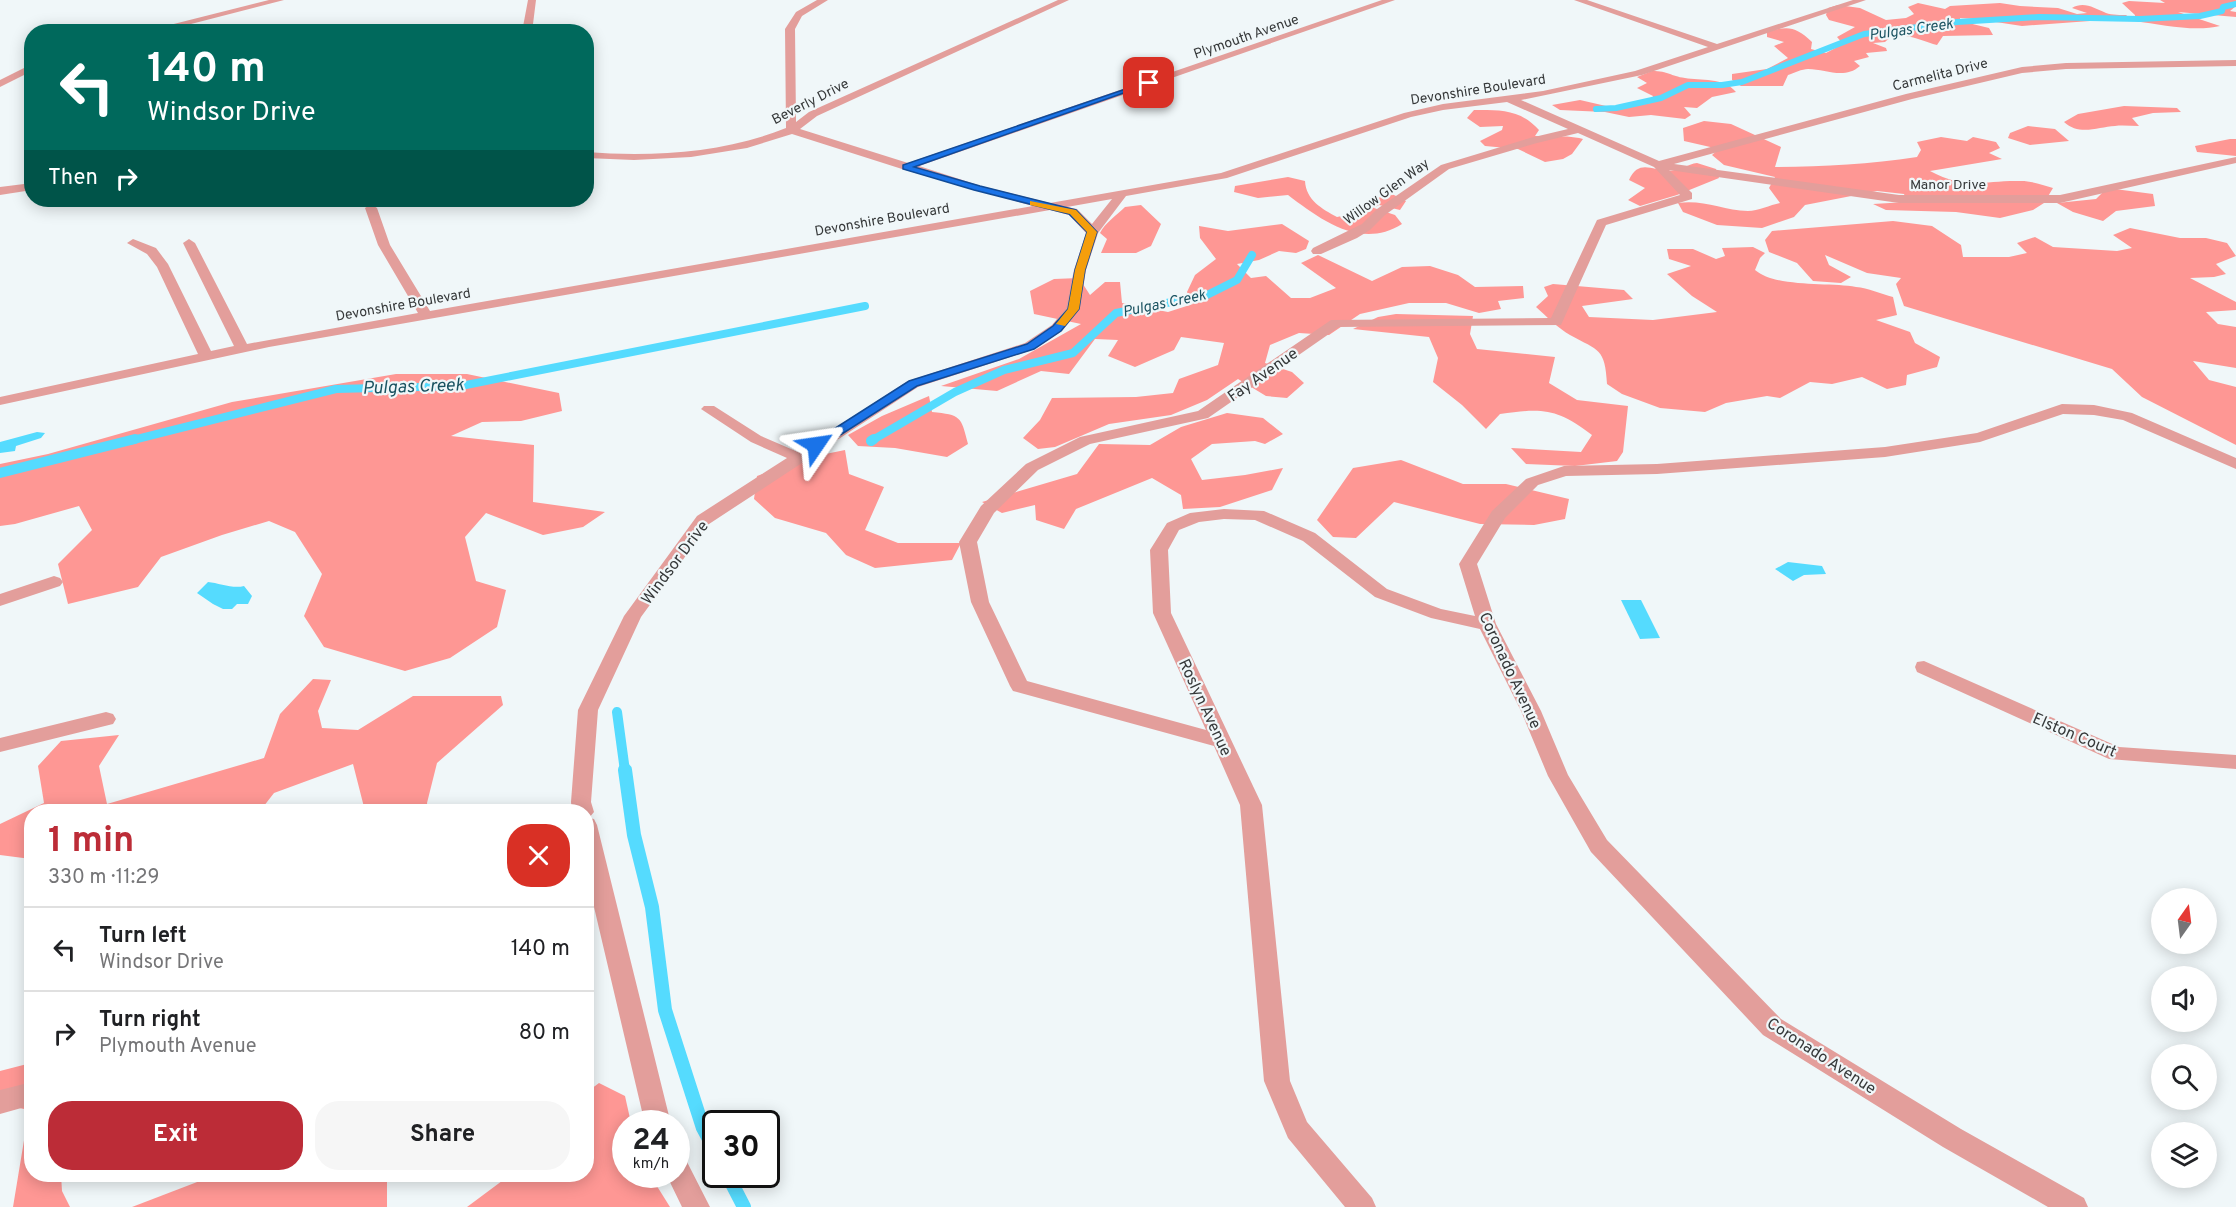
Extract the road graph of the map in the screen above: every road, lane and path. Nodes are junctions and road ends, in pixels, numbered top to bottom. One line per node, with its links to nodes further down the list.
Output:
1 (280, 0): 8 (street)
2 (532, 0): 9 (street)
3 (824, 0): 15 (street)
4 (1065, 0): 15 (street, Beverly Drive)
5 (1391, 0): 20 (street, Plymouth Avenue)
6 (1862, 0): 10 (street, Devonshire Boulevard)
7 (1585, 1): 10 (street)
8 (180, 24)
9 (528, 24)
10 (1716, 47): 14 (street, Devonshire Boulevard)
11 (2236, 63): 19 (street, Carmelita Drive)
12 (24, 71): 13 (street)
13 (0, 84)
14 (1510, 99): 16 (street, Fay Avenue); 23 (street, Devonshire Boulevard)
15 (791, 130): 17 (street, Beverly Drive); 20 (street)
16 (1579, 130): 19 (street, Fay Avenue); 29 (street, Willow Glen Way)
17 (594, 155)
18 (2236, 160): 19 (street, Manor Drive)
19 (1658, 165): 42 (street, Fay Avenue)
20 (906, 167): 24 (street)
21 (24, 187): 22 (street)
22 (0, 191)
23 (1122, 194): 24 (street, Devonshire Boulevard); 26 (street, Windsor Drive)
24 (1043, 206): 26 (street); 30 (street, Devonshire Boulevard)
25 (371, 208): 30 (street)
26 (1092, 232): 35 (street, Windsor Drive)
27 (133, 243): 32 (street)
28 (189, 243): 31 (street)
29 (1317, 251)
30 (426, 315): 31 (street, Devonshire Boulevard)
31 (242, 348): 32 (street, Devonshire Boulevard)
32 (206, 356): 33 (street, Devonshire Boulevard)
33 (0, 401)
34 (709, 409): 35 (street)
35 (796, 458): 45 (street, Windsor Drive)
36 (2236, 464): 39 (street, Coronado Avenue)
37 (54, 582): 38 (street)
38 (0, 600)
39 (1487, 624): 42 (street, Roslyn Avenue); 53 (street, Coronado Avenue)
40 (1924, 667): 44 (street, Elston Court)
41 (106, 719): 43 (street)
42 (1222, 741): 52 (street, Roslyn Avenue)
43 (0, 745)
44 (2236, 762)
45 (581, 804)
46 (594, 868): 49 (street, Windsor Drive)
47 (24, 1096): 48 (street)
48 (0, 1102)
49 (654, 1110)
50 (686, 1188): 51 (street)
51 (696, 1207)
52 (1362, 1207)
53 (2074, 1207)

